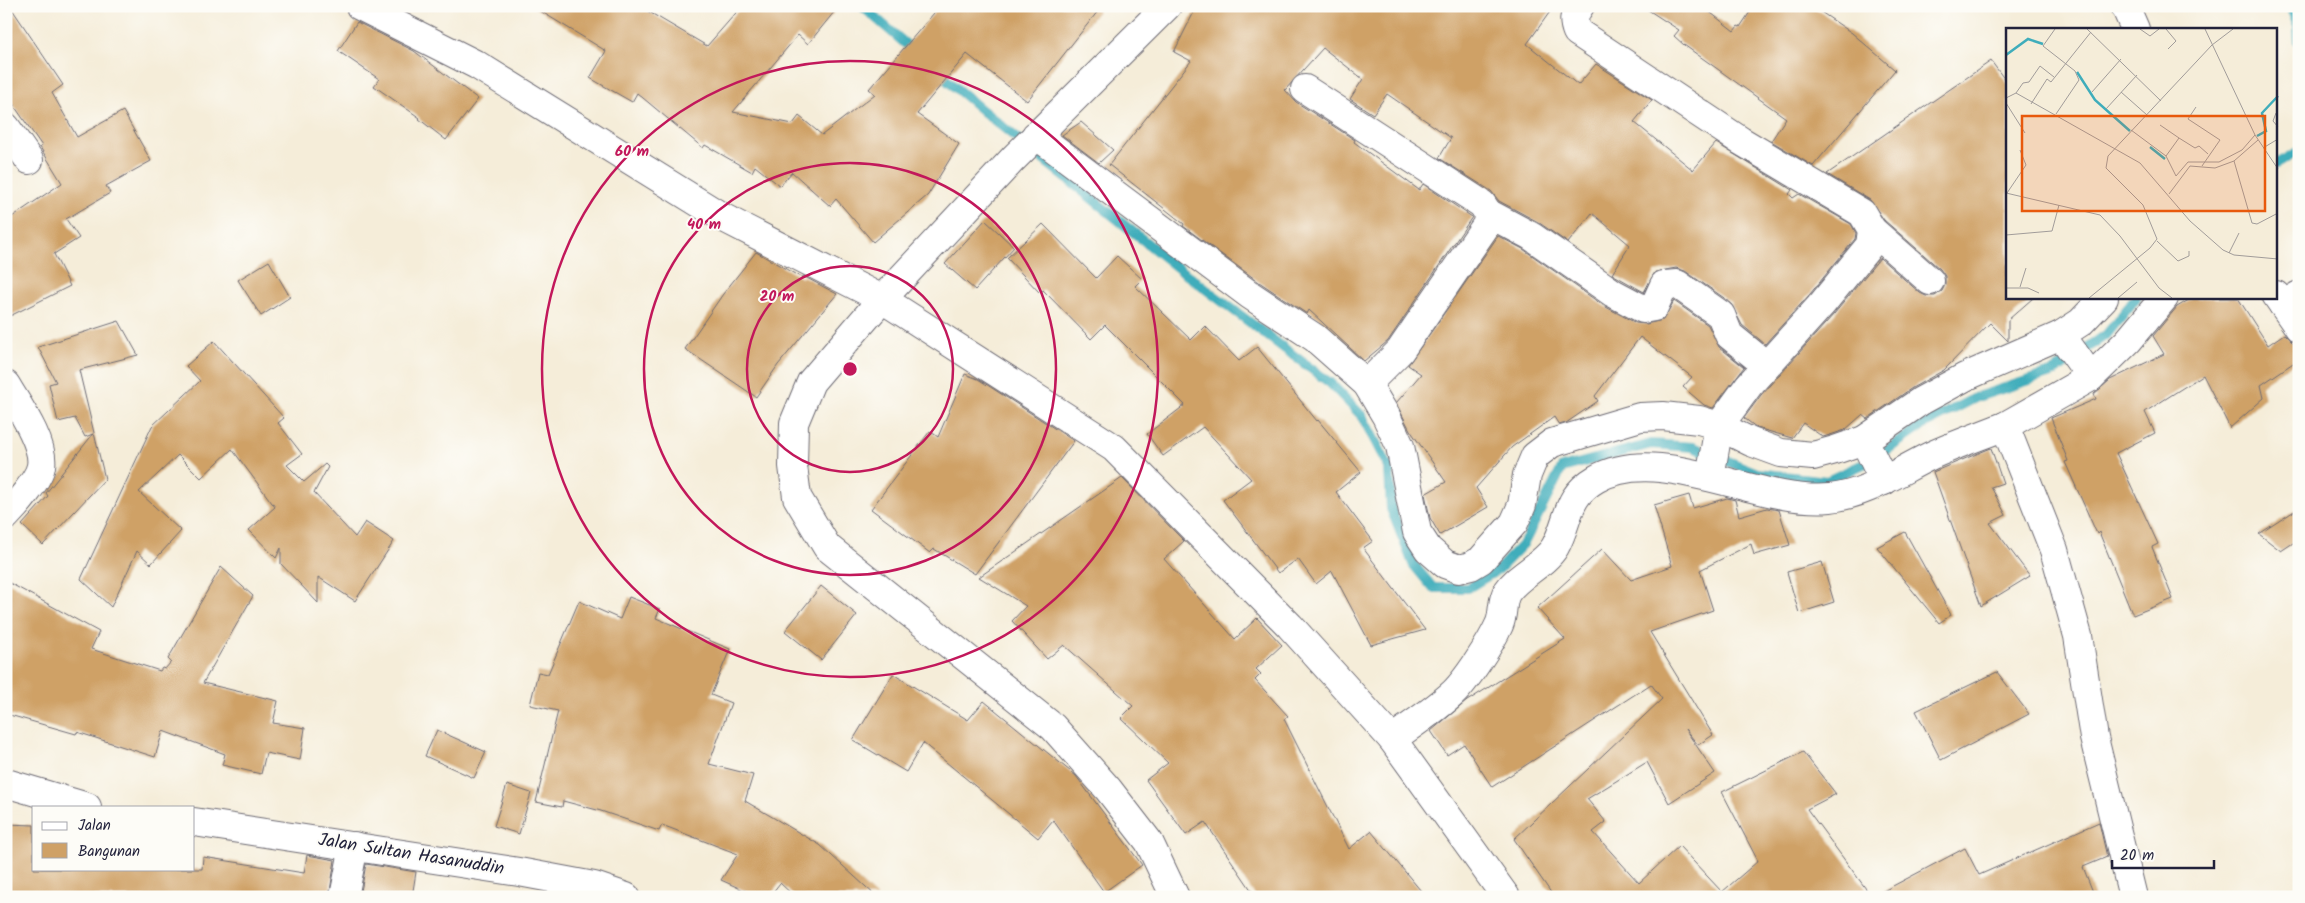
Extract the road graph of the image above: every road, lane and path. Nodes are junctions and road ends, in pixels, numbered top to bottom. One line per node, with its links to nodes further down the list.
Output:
1 (360, 6): 14 (main road)
2 (1167, 6): 8 (main road)
3 (1580, 6): 11 (main road)
4 (2125, 6): 5 (main road)
5 (2135, 28)
6 (1305, 89): 10 (main road)
7 (6, 127): 9 (main road)
8 (1036, 135): 14 (main road); 21 (main road)
9 (29, 160)
10 (1488, 213): 19 (main road); 21 (main road)
11 (1872, 230): 12 (main road); 19 (main road)
12 (1930, 281)
13 (2286, 298): 17 (main road)
14 (882, 299): 29 (main road); 36 (main road)
15 (2103, 299): 18 (main road)
16 (2163, 299): 20 (main road)
17 (2299, 328)
18 (2064, 341): 20 (main road); 25 (main road)
19 (1766, 365): 24 (main road)
20 (2088, 372): 23 (main road)
21 (1368, 384): 24 (main road)
22 (6, 385): 28 (main road)
23 (2005, 426): 27 (main road); 38 (main road)
24 (1719, 430): 25 (main road); 26 (main road)
25 (1866, 443): 27 (main road)
26 (1711, 469): 27 (main road); 29 (main road)
27 (1881, 476)
28 (6, 516)
29 (1392, 739): 37 (main road)
30 (6, 783): 31 (main road)
31 (84, 806)
32 (195, 822): 33 (main road, Jalan Sultan Hasanuddin)
33 (354, 846): 34 (main road); 35 (main road, Jalan Sultan Hasanuddin)
34 (344, 897)
35 (626, 897)
36 (1175, 897)
37 (1506, 897)
38 (2133, 897)

